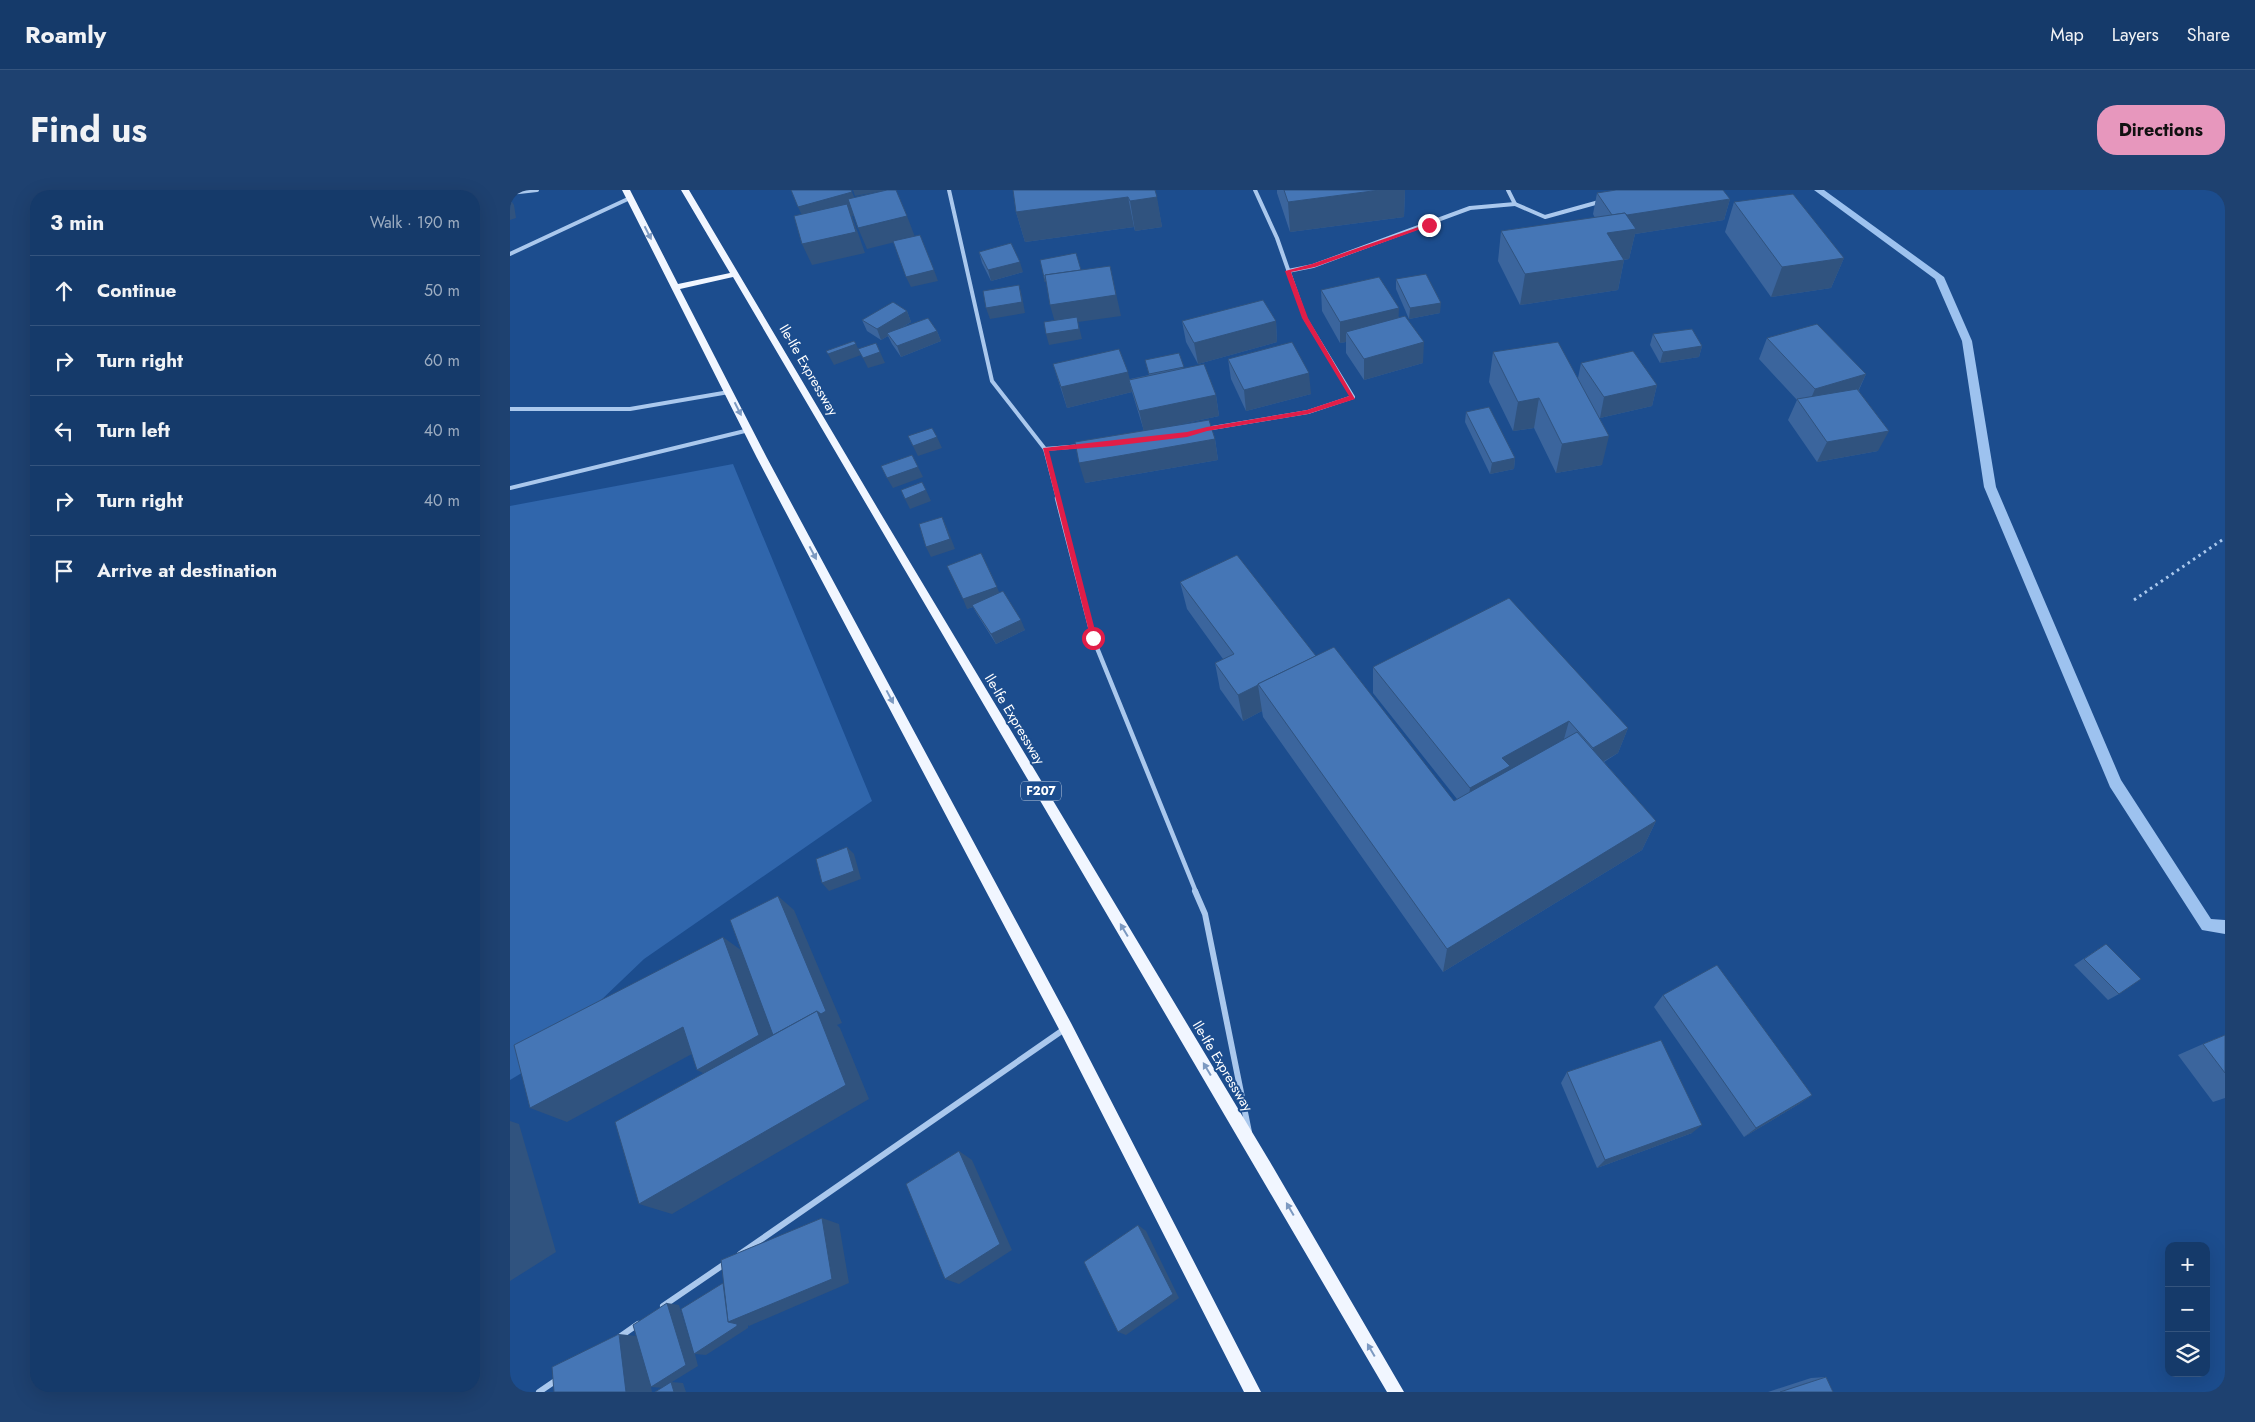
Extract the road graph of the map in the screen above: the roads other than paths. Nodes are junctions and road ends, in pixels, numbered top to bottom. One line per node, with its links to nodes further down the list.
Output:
1 (537, 190): 6 (street)
2 (685, 190): 12 (main road, Ile-Ife Expressway / F207)
3 (949, 190): 19 (street)
4 (1255, 190): 11 (street)
5 (1508, 190): 9 (street)
6 (510, 193)
7 (628, 194): 10 (street); 13 (main road, one-way to 13)
8 (1607, 200): 9 (street)
9 (1516, 204): 11 (street)
10 (510, 254)
11 (1288, 271): 17 (street)
12 (736, 274): 13 (main road); 22 (main road, Ile-Ife Expressway / F207, one-way to 12)
13 (675, 287): 14 (main road)
14 (729, 392): 15 (street); 16 (main road, one-way to 16)
15 (510, 409)
16 (748, 430): 20 (street); 21 (main road, one-way to 21)
17 (1200, 431)
18 (1092, 446): 19 (street)
19 (1045, 449): 22 (street)
20 (510, 488)
21 (1066, 1028): 23 (street); 28 (main road)
22 (1252, 1144): 29 (main road, Ile-Ife Expressway / F207, one-way to 22)
23 (653, 1314)
24 (645, 1319): 25 (street)
25 (612, 1342)
26 (564, 1375): 27 (street)
27 (540, 1392)
28 (1253, 1392)
29 (1396, 1392)

